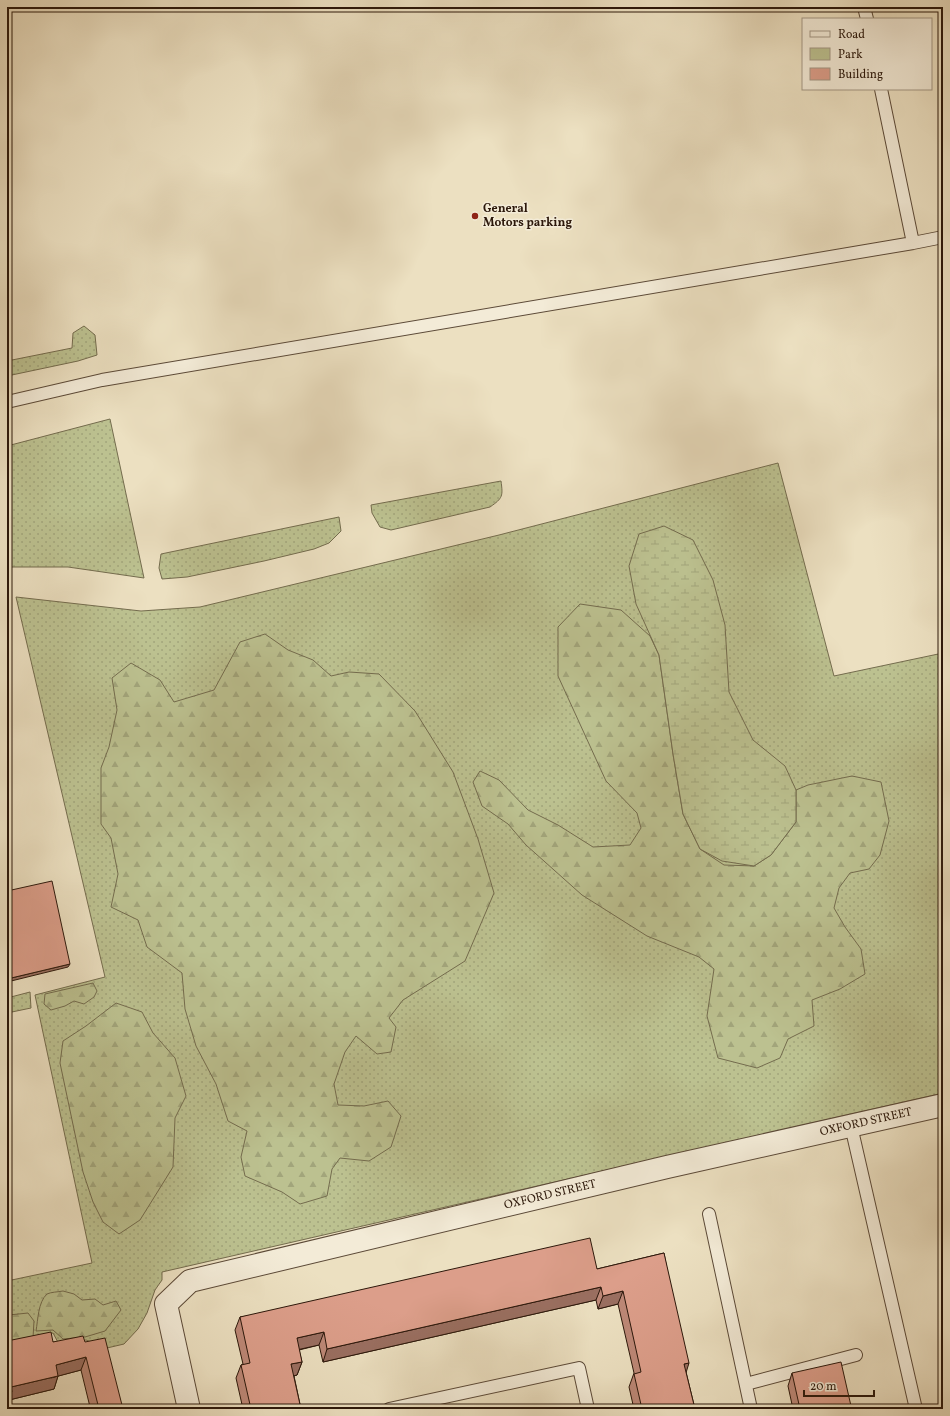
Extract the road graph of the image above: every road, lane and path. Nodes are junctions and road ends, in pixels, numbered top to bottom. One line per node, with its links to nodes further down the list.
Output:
1 (864, 7): 2 (lane)
2 (867, 18)
3 (881, 90): 5 (lane)
4 (943, 237): 5 (lane)
5 (913, 243): 6 (lane)
6 (7, 402)
7 (943, 1105): 8 (street, OXFORD STREET)
8 (851, 1126): 12 (street, OXFORD STREET); 16 (lane)
9 (709, 1214): 11 (lane)
10 (856, 1355): 11 (lane)
11 (746, 1384): 15 (lane)
12 (189, 1409)
13 (389, 1409): 14 (lane)
14 (588, 1409)
15 (752, 1409)
16 (916, 1409)

